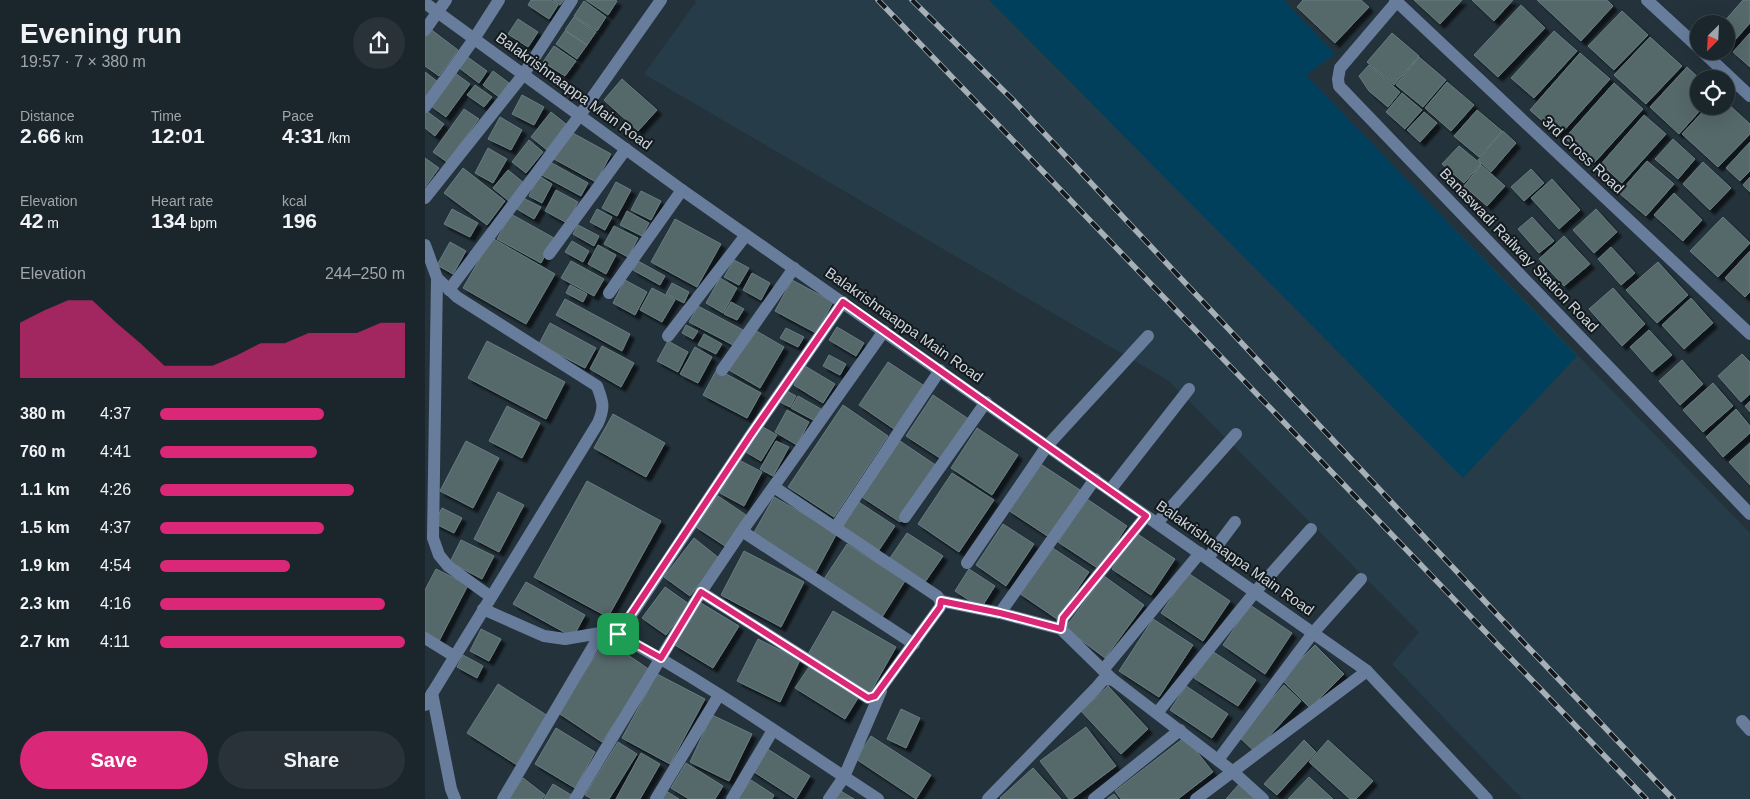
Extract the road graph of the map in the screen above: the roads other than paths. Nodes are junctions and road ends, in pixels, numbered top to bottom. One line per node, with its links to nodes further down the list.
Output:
1 (446, 0): 8 (street)
2 (499, 0): 10 (street)
3 (572, 0): 13 (street)
4 (661, 0): 16 (street)
5 (1647, 0): 11 (street)
6 (1397, 1): 28 (street, 3rd Cross Road); 40 (street, Banaswadi Railway Station Road)
7 (425, 3): 8 (street, Balakrishnaappa Main Road)
8 (437, 12): 9 (street); 10 (street, Balakrishnaappa Main Road)
9 (425, 30)
10 (475, 39): 13 (street, Balakrishnaappa Main Road); 15 (street)
11 (1690, 40)
12 (1712, 60): 14 (street)
13 (523, 75): 16 (street, Balakrishnaappa Main Road); 19 (street)
14 (1750, 96)
15 (425, 107)
16 (580, 115): 17 (street, Balakrishnaappa Main Road); 24 (street)
17 (627, 149): 18 (street, Balakrishnaappa Main Road); 22 (street)
18 (682, 190): 20 (street, Balakrishnaappa Main Road); 25 (street)
19 (425, 198)
20 (746, 235): 23 (street, Balakrishnaappa Main Road); 29 (street)
21 (425, 245): 24 (street)
22 (549, 254)
23 (794, 268): 26 (street, Balakrishnaappa Main Road); 31 (street)
24 (435, 287): 53 (street); 53 (street)
25 (609, 292)
26 (843, 302): 27 (street, Balakrishnaappa Main Road); 60 (street)
27 (884, 331): 32 (street, Balakrishnaappa Main Road); 38 (street)
28 (1750, 334)
29 (668, 336)
30 (1148, 336): 36 (street)
31 (722, 370)
32 (940, 370): 34 (street, Balakrishnaappa Main Road); 45 (street)
33 (1189, 389): 39 (street)
34 (986, 402): 36 (street, Balakrishnaappa Main Road); 42 (street)
35 (1235, 434): 44 (street)
36 (1047, 446): 37 (street, Balakrishnaappa Main Road); 49 (street)
37 (1095, 479): 39 (street, Balakrishnaappa Main Road); 56 (street)
38 (774, 487): 45 (street); 47 (street)
39 (1110, 490): 41 (street, Balakrishnaappa Main Road)
40 (1750, 514)
41 (1146, 516): 44 (street, Balakrishnaappa Main Road); 57 (street)
42 (905, 518)
43 (1235, 522): 48 (street)
44 (1157, 523): 48 (street, Balakrishnaappa Main Road)
45 (835, 528): 54 (street)
46 (1311, 529): 52 (street)
47 (742, 531): 51 (street); 62 (street)
48 (1204, 556): 52 (street, Balakrishnaappa Main Road); 66 (street)
49 (967, 563)
50 (1361, 579): 59 (street)
51 (701, 592): 64 (street); 67 (street)
52 (1255, 592): 59 (street, Balakrishnaappa Main Road); 71 (street)
53 (491, 597): 55 (street)
54 (941, 601): 56 (street); 62 (street)
55 (483, 609): 58 (street); 63 (street)
56 (1000, 613): 57 (street)
57 (1061, 629): 66 (street)
58 (601, 633): 60 (street); 78 (street)
59 (1313, 633): 65 (street, Balakrishnaappa Main Road); 74 (street)
60 (618, 634): 64 (street)
61 (425, 638): 63 (street)
62 (914, 644): 67 (street)
63 (454, 656): 68 (street)
64 (661, 658): 69 (street); 79 (street)
65 (1367, 671): 75 (street); 88 (street, Balakrishnaappa Main Road)
66 (1108, 674): 71 (street); 84 (street)
67 (883, 685): 76 (street)
68 (432, 693): 70 (street); 77 (street)
69 (719, 695): 72 (street); 80 (street)
70 (425, 704)
71 (1157, 713): 73 (street)
72 (773, 730): 76 (street); 81 (street)
73 (1180, 730): 74 (street); 85 (street)
74 (1218, 760): 75 (street)
75 (1232, 771): 86 (street); 87 (street)
76 (844, 777): 82 (street); 83 (street)
77 (455, 799)
78 (503, 799)
79 (575, 799)
80 (656, 799)
81 (732, 799)
82 (829, 799)
83 (878, 799)
84 (989, 799)
85 (1094, 799)
86 (1196, 799)
87 (1263, 799)
88 (1487, 799)

